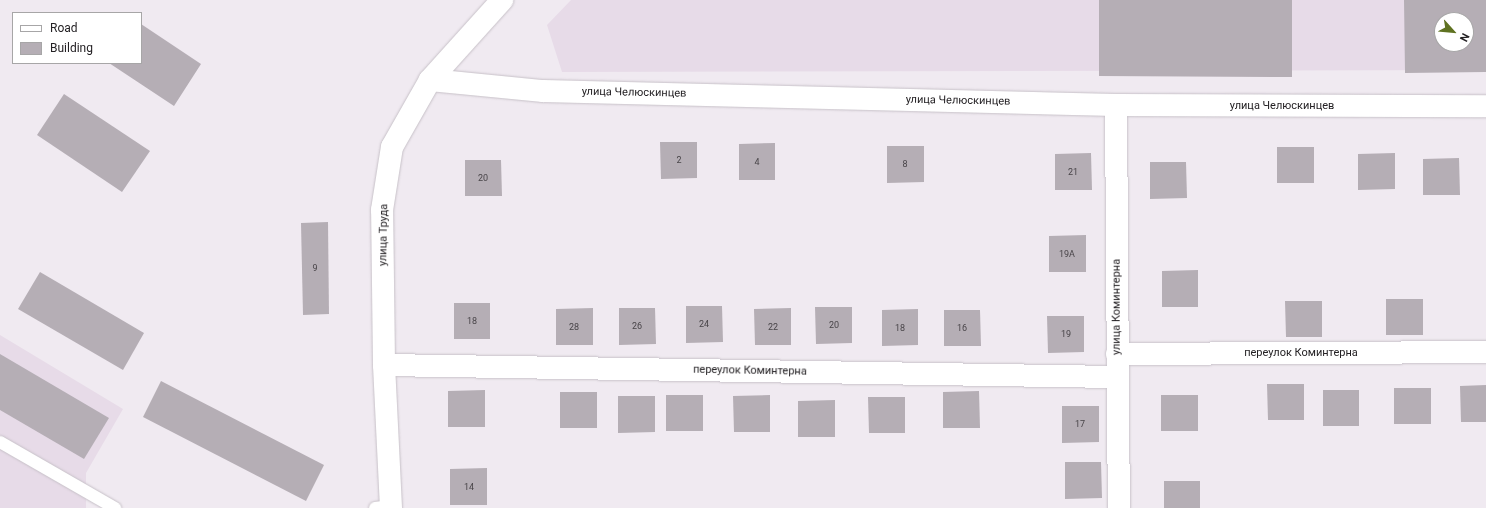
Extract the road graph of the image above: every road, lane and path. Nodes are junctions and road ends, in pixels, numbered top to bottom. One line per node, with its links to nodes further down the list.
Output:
1 (502, 0): 2 (street, улица Труда)
2 (430, 80): 3 (street, улица Челюскинцев); 7 (street, улица Труда)
3 (1116, 105): 4 (street, улица Челюскинцев); 6 (street, улица Коминтерна)
4 (1486, 106)
5 (1486, 352): 6 (street, переулок Коминтерна)
6 (1117, 354): 8 (street, улица Коминтерна)
7 (384, 365): 8 (street, переулок Коминтерна); 10 (street, улица Труда)
8 (1116, 377): 12 (street, улица Коминтерна)
9 (0, 442): 11 (lane)
10 (385, 507)
11 (115, 508)
12 (1119, 508)

